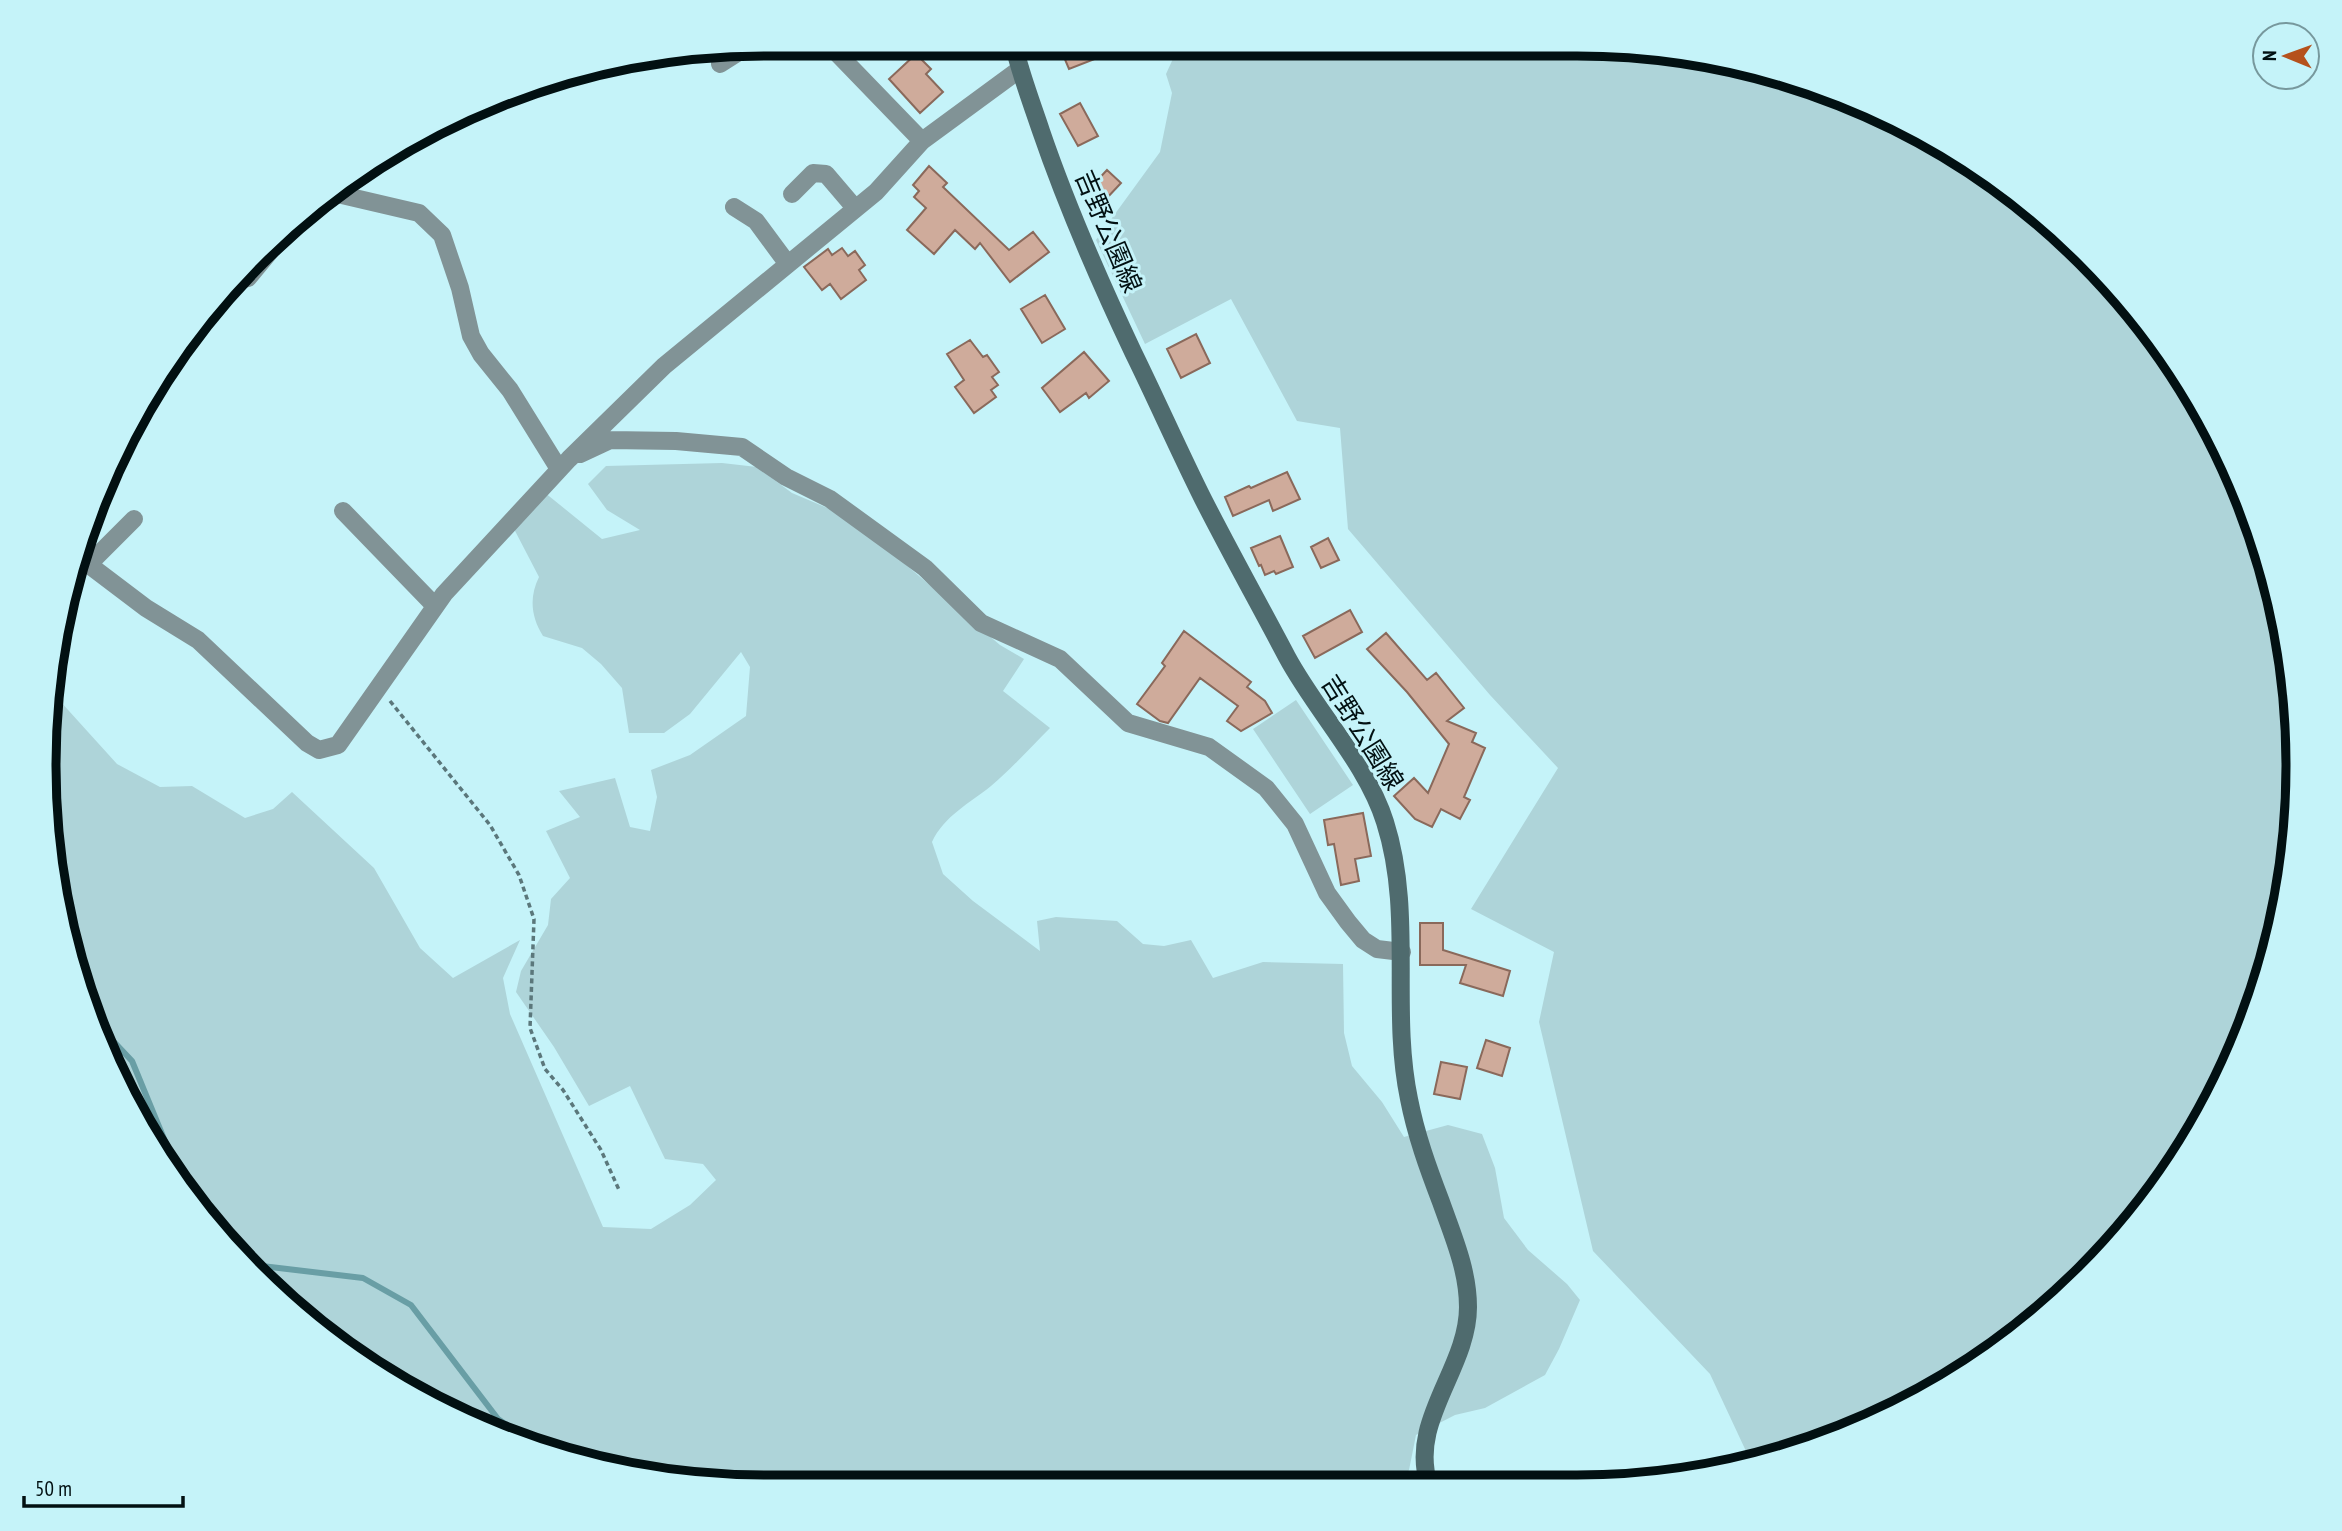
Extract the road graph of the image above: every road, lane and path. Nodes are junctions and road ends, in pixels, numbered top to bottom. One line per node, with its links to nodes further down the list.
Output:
1 (840, 56): 6 (street)
2 (1017, 56): 5 (main road, 吉野公園線)
3 (731, 58): 4 (street)
4 (720, 64)
5 (1020, 69): 6 (street); 19 (main road, 吉野公園線)
6 (922, 141): 10 (street)
7 (792, 194): 10 (street)
8 (344, 196): 12 (street)
9 (734, 207): 11 (street)
10 (855, 208): 11 (street)
11 (787, 262): 12 (street)
12 (564, 464): 17 (street); 19 (street)
13 (343, 511): 17 (street)
14 (134, 519): 15 (street)
15 (88, 556)
16 (86, 562): 18 (street)
17 (435, 606): 18 (street)
18 (377, 686): 20 (path)
19 (1402, 952): 21 (main road, 吉野公園線)
20 (621, 1192)
21 (1428, 1475)

